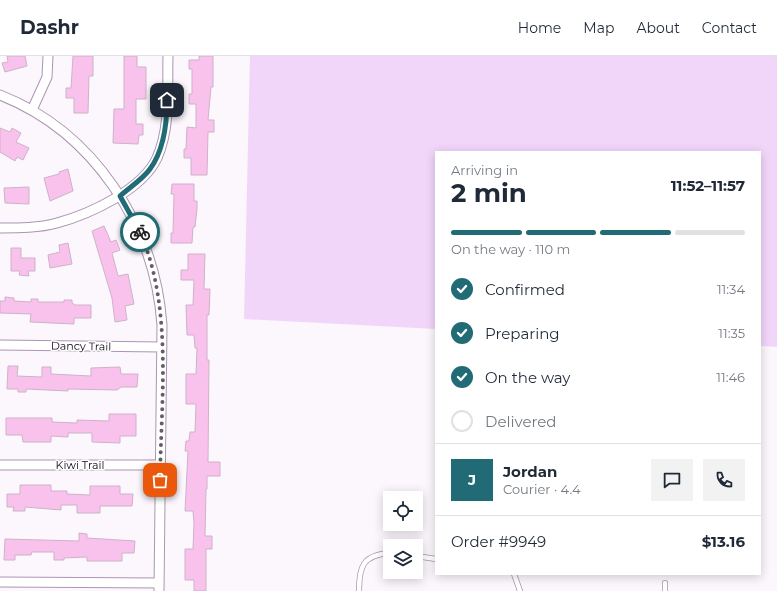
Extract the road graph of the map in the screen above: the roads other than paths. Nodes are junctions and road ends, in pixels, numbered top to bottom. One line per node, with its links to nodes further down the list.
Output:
1 (48, 56): 4 (street)
2 (168, 56): 5 (street)
3 (0, 95): 4 (street)
4 (32, 110): 5 (street)
5 (120, 196): 6 (street); 8 (street)
6 (0, 228)
7 (0, 345): 8 (street, Dancy Trail)
8 (162, 347): 10 (street)
9 (0, 465): 10 (street, Kiwi Trail)
10 (160, 465): 17 (street)
11 (383, 554): 18 (lane)
12 (423, 557): 13 (lane)
13 (435, 559)
14 (514, 575): 19 (lane)
15 (0, 582): 17 (street)
16 (665, 583): 20 (lane)
17 (159, 587)
18 (359, 591)
19 (520, 591)
20 (665, 591)

